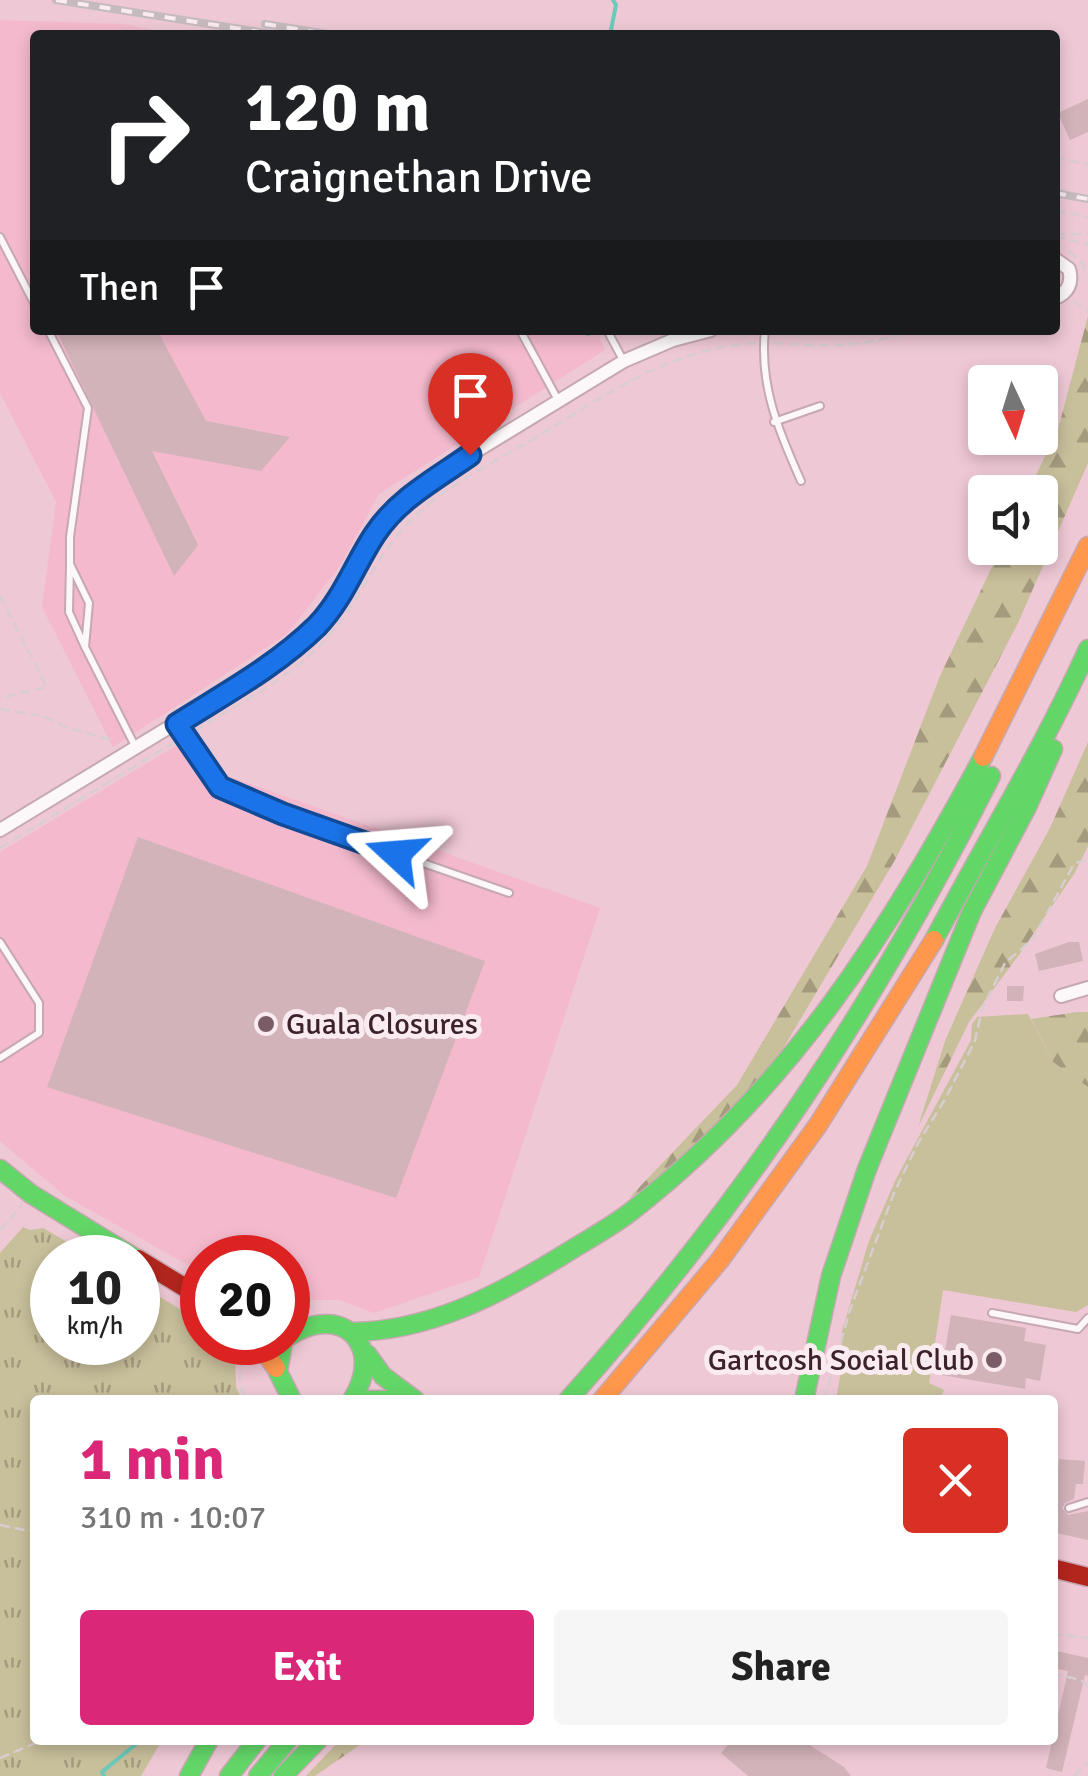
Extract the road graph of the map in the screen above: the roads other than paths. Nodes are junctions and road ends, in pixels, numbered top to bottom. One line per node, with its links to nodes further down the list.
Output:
1 (0, 237): 4 (lane)
2 (1060, 263): 3 (street)
3 (1060, 294)
4 (30, 295)
5 (51, 335): 17 (lane)
6 (523, 335): 11 (lane)
7 (610, 335): 10 (lane)
8 (692, 335): 10 (street)
9 (765, 335): 13 (lane)
10 (624, 361): 11 (street)
11 (558, 402): 21 (street)
12 (820, 406): 13 (lane)
13 (774, 422): 14 (lane)
14 (801, 481)
15 (1088, 546): 34 (main road)
16 (1088, 555): 42 (main road)
17 (70, 564): 18 (lane); 18 (lane)
18 (86, 647): 22 (lane)
19 (1088, 649): 43 (main road)
20 (1088, 668): 44 (main road)
21 (181, 730): 22 (street); 24 (lane)
22 (136, 749): 23 (street)
23 (0, 830)
24 (509, 893)
25 (0, 942): 28 (lane)
26 (1088, 988): 27 (street)
27 (1061, 996)
28 (0, 1058)
29 (0, 1169): 30 (main road)
30 (98, 1235)
31 (992, 1313): 32 (lane)
32 (1088, 1318)
33 (310, 1326): 34 (main road)
34 (352, 1332): 35 (main road)
35 (364, 1350): 40 (main road); 41 (main road)
36 (274, 1365): 38 (main road)
37 (277, 1365): 38 (main road)
38 (276, 1368): 39 (main road)
39 (288, 1395)
40 (357, 1395)
41 (408, 1395)
42 (572, 1395)
43 (606, 1395)
44 (805, 1395)
45 (1088, 1502): 46 (lane)
46 (1069, 1508)
47 (1058, 1570): 48 (main road)
48 (1088, 1577)
49 (206, 1745): 53 (main road)
50 (253, 1745): 54 (main road)
51 (284, 1745): 55 (main road)
52 (313, 1745): 56 (main road)
53 (188, 1776)
54 (229, 1776)
55 (258, 1776)
56 (283, 1776)

